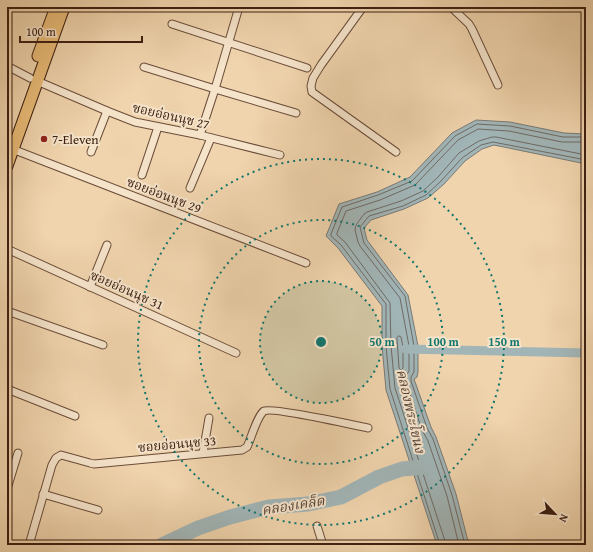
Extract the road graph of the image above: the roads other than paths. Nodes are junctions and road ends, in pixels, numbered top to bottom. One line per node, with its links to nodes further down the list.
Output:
1 (239, 7): 6 (street)
2 (363, 7): 20 (street)
3 (451, 7): 11 (street)
4 (58, 8): 10 (main road)
5 (172, 24): 6 (street)
6 (229, 42): 9 (street); 12 (street)
7 (7, 66): 10 (street, ซอยอ่อนนุช 27)
8 (144, 67): 12 (street)
9 (307, 68)
10 (34, 80): 13 (street, ซอยอ่อนนุช 27); 18 (main road)
11 (498, 85)
12 (215, 89): 14 (street); 16 (street)
13 (107, 111): 15 (street, ซอยอ่อนนุช 27); 19 (street)
14 (296, 113)
15 (158, 127): 16 (street, ซอยอ่อนนุช 27); 23 (street)
16 (200, 135): 17 (street, ซอยอ่อนนุช 27)
17 (211, 138): 21 (street, ซอยอ่อนนุช 27); 24 (street)
18 (9, 147): 22 (main road); 27 (street, ซอยอ่อนนุช 29)
19 (91, 152)
20 (396, 152)
21 (280, 155)
22 (7, 166)
23 (142, 175)
24 (190, 188)
25 (107, 245): 28 (street)
26 (7, 250): 28 (street, ซอยอ่อนนุช 31)
27 (306, 263)
28 (90, 287): 31 (street, ซอยอ่อนนุช 31)
29 (7, 311): 30 (street)
30 (103, 345)
31 (236, 353)
32 (7, 389): 33 (street)
33 (75, 416)
34 (209, 418): 37 (street)
35 (368, 428): 37 (street, ซอยอ่อนนุช 33)
36 (18, 453): 38 (street)
37 (203, 453): 39 (street, ซอยอ่อนนุช 33)
38 (7, 489)
39 (44, 494): 40 (street); 42 (street, ซอยอ่อนนุช 33)
40 (98, 510)
41 (317, 526): 43 (street)
42 (29, 545)
43 (323, 545)

